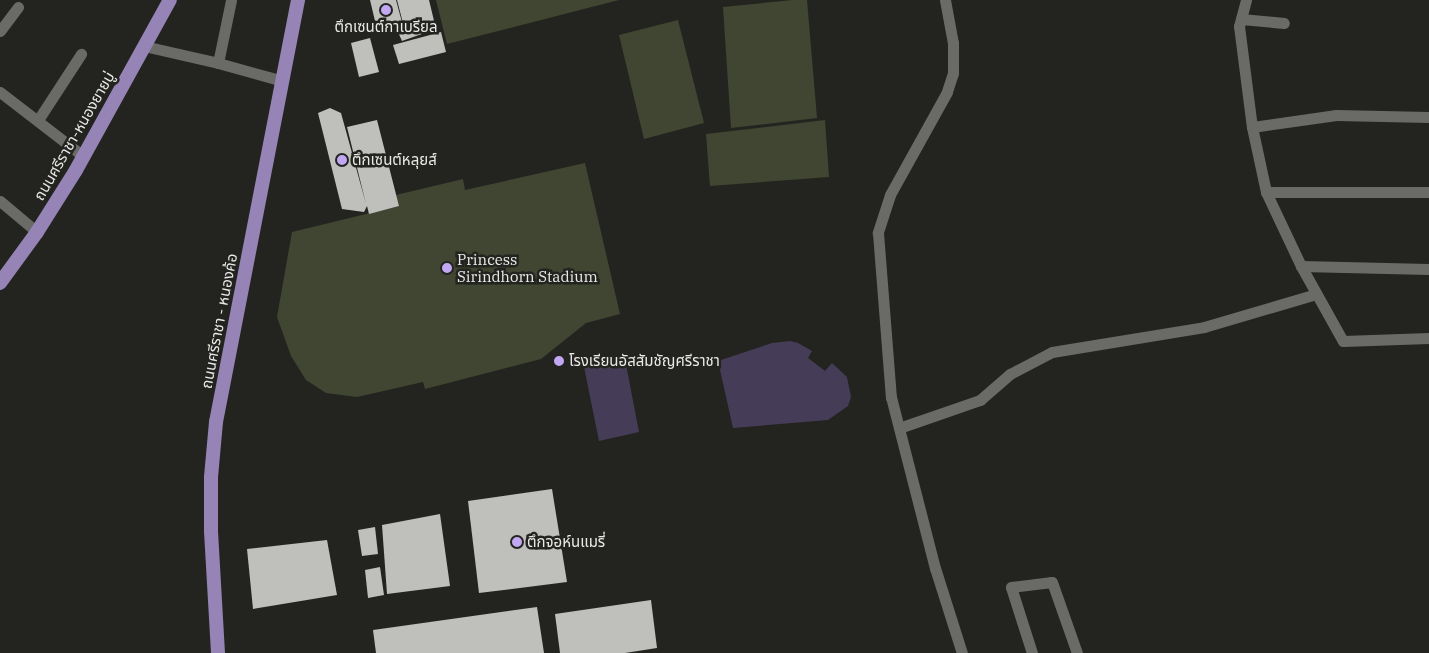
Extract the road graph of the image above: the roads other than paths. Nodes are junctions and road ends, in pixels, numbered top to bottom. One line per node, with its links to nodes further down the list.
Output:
1 (170, 0): 10 (main road, ถนนศรีราชา-หนองยายบู่)
2 (232, 0): 12 (street)
3 (298, 0): 13 (main road, ถนนศรีราชา - หนองค้อ)
4 (945, 0): 28 (street)
5 (1246, 0): 7 (street)
6 (18, 7): 9 (street)
7 (1240, 19): 8 (street); 17 (street)
8 (1284, 23)
9 (0, 31)
10 (144, 46): 12 (street); 18 (main road, ถนนศรีราชา-หนองยายบู่)
11 (81, 54): 16 (street)
12 (218, 63): 13 (street)
13 (283, 80): 29 (main road, ถนนศรีราชา - หนองค้อ)
14 (0, 92): 16 (street)
15 (1429, 117): 17 (street)
16 (38, 120): 18 (street)
17 (1252, 127): 19 (street)
18 (83, 156): 22 (main road, ถนนศรีราชา-หนองยายบู่)
19 (1266, 192): 20 (street); 23 (street)
20 (1429, 192)
21 (0, 200): 22 (street)
22 (37, 232): 25 (main road, ถนนศรีราชา-หนองยายบู่)
23 (1301, 266): 24 (street); 26 (street)
24 (1429, 269)
25 (0, 283)
26 (1316, 294): 27 (street); 28 (street)
27 (1429, 338)
28 (899, 428): 30 (street)
29 (218, 653)
30 (962, 653)
31 (1032, 653): 32 (street)
32 (1077, 653)

